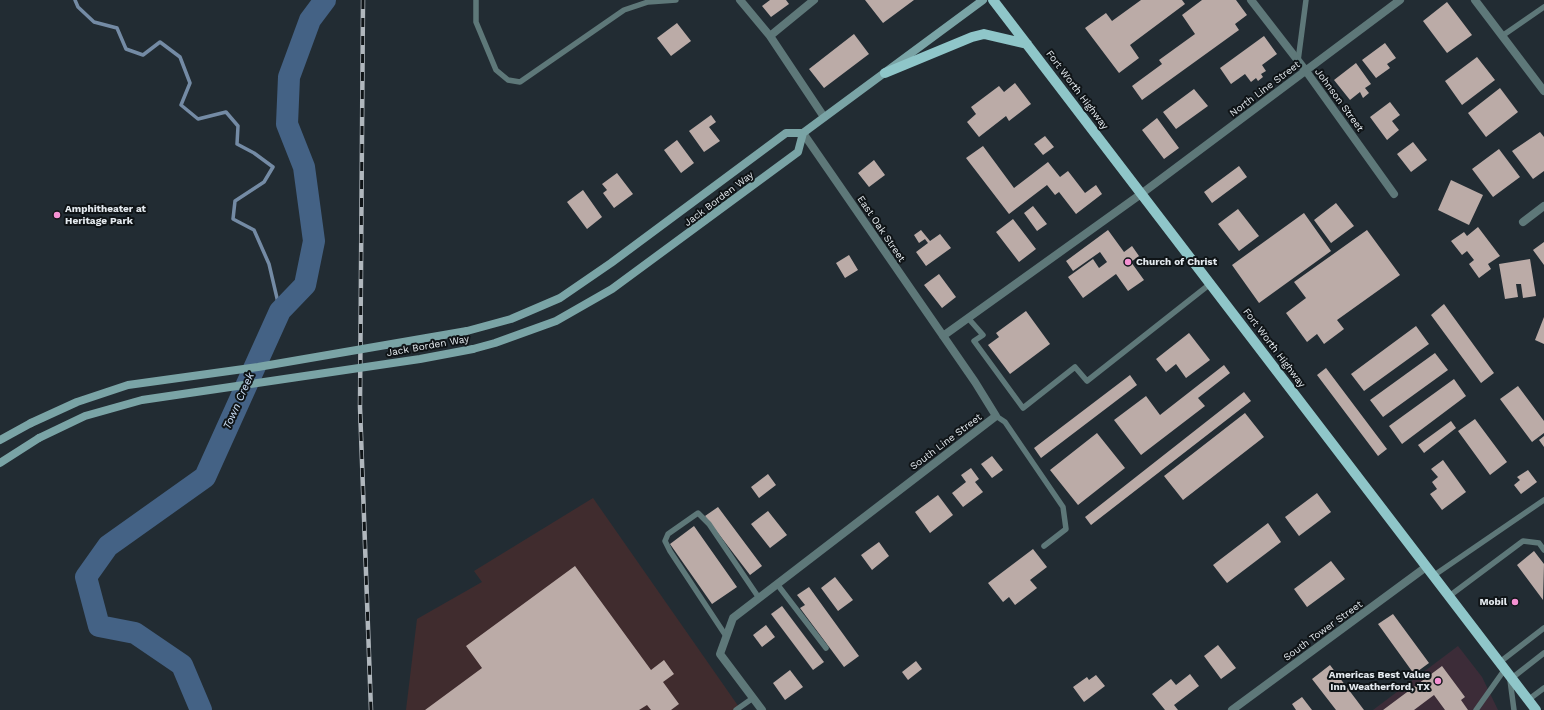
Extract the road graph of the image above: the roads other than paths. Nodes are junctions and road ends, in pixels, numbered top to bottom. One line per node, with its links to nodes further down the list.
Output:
1 (476, 0): 2 (lane)
2 (676, 0)
3 (740, 0): 12 (street)
4 (814, 0): 12 (street)
5 (983, 0): 17 (main road, Jack Borden Way)
6 (993, 0): 14 (main road, Fort Worth Highway)
7 (1252, 0): 15 (street, Johnson Street)
8 (1306, 0): 15 (lane)
9 (1400, 0): 16 (street, North Line Street)
10 (1475, 0): 13 (street)
11 (1544, 7): 13 (lane)
12 (770, 36): 19 (street)
13 (1502, 36): 18 (street)
14 (1027, 44): 17 (main road); 21 (main road, Fort Worth Highway)
15 (1298, 61): 16 (street, Johnson Street)
16 (1306, 70): 21 (street, North Line Street); 22 (street, Johnson Street)
17 (886, 73): 19 (main road, Jack Borden Way)
18 (1544, 91)
19 (824, 117): 20 (main road, Jack Borden Way)
20 (803, 133): 27 (street, East Oak Street); 29 (main road, Jack Borden Way, bridge); 30 (main road, Jack Borden Way, bridge)
21 (1141, 194): 25 (main road, Fort Worth Highway); 26 (street)
22 (1394, 194)
23 (1544, 206): 24 (street)
24 (1523, 222)
25 (1210, 284): 26 (lane); 34 (main road, Fort Worth Highway)
26 (968, 318): 27 (street)
27 (943, 336): 28 (street, South Line Street)
28 (996, 416): 32 (lane); 36 (street, South Line Street)
29 (0, 440)
30 (0, 462)
31 (1544, 500): 35 (lane)
32 (1044, 546)
33 (1544, 550): 37 (lane)
34 (1426, 567): 35 (main road, Fort Worth Highway); 49 (street, South Tower Street)
35 (1432, 576): 37 (main road, Fort Worth Highway)
36 (777, 584): 38 (street, South Line Street); 41 (lane)
37 (1448, 597): 43 (main road, Fort Worth Highway)
38 (759, 598): 40 (street, South Line Street); 40 (lane)
39 (1544, 628): 43 (lane)
40 (726, 636): 45 (street)
41 (826, 648)
42 (1544, 653): 43 (lane)
43 (1507, 671): 46 (main road, Fort Worth Highway); 50 (lane); 51 (lane)
44 (1544, 688): 46 (lane)
45 (753, 698): 47 (lane); 48 (street)
46 (1528, 700): 52 (main road, Fort Worth Highway)
47 (736, 710)
48 (762, 710)
49 (1232, 710)
50 (1476, 710)
51 (1514, 710)
52 (1536, 710)

